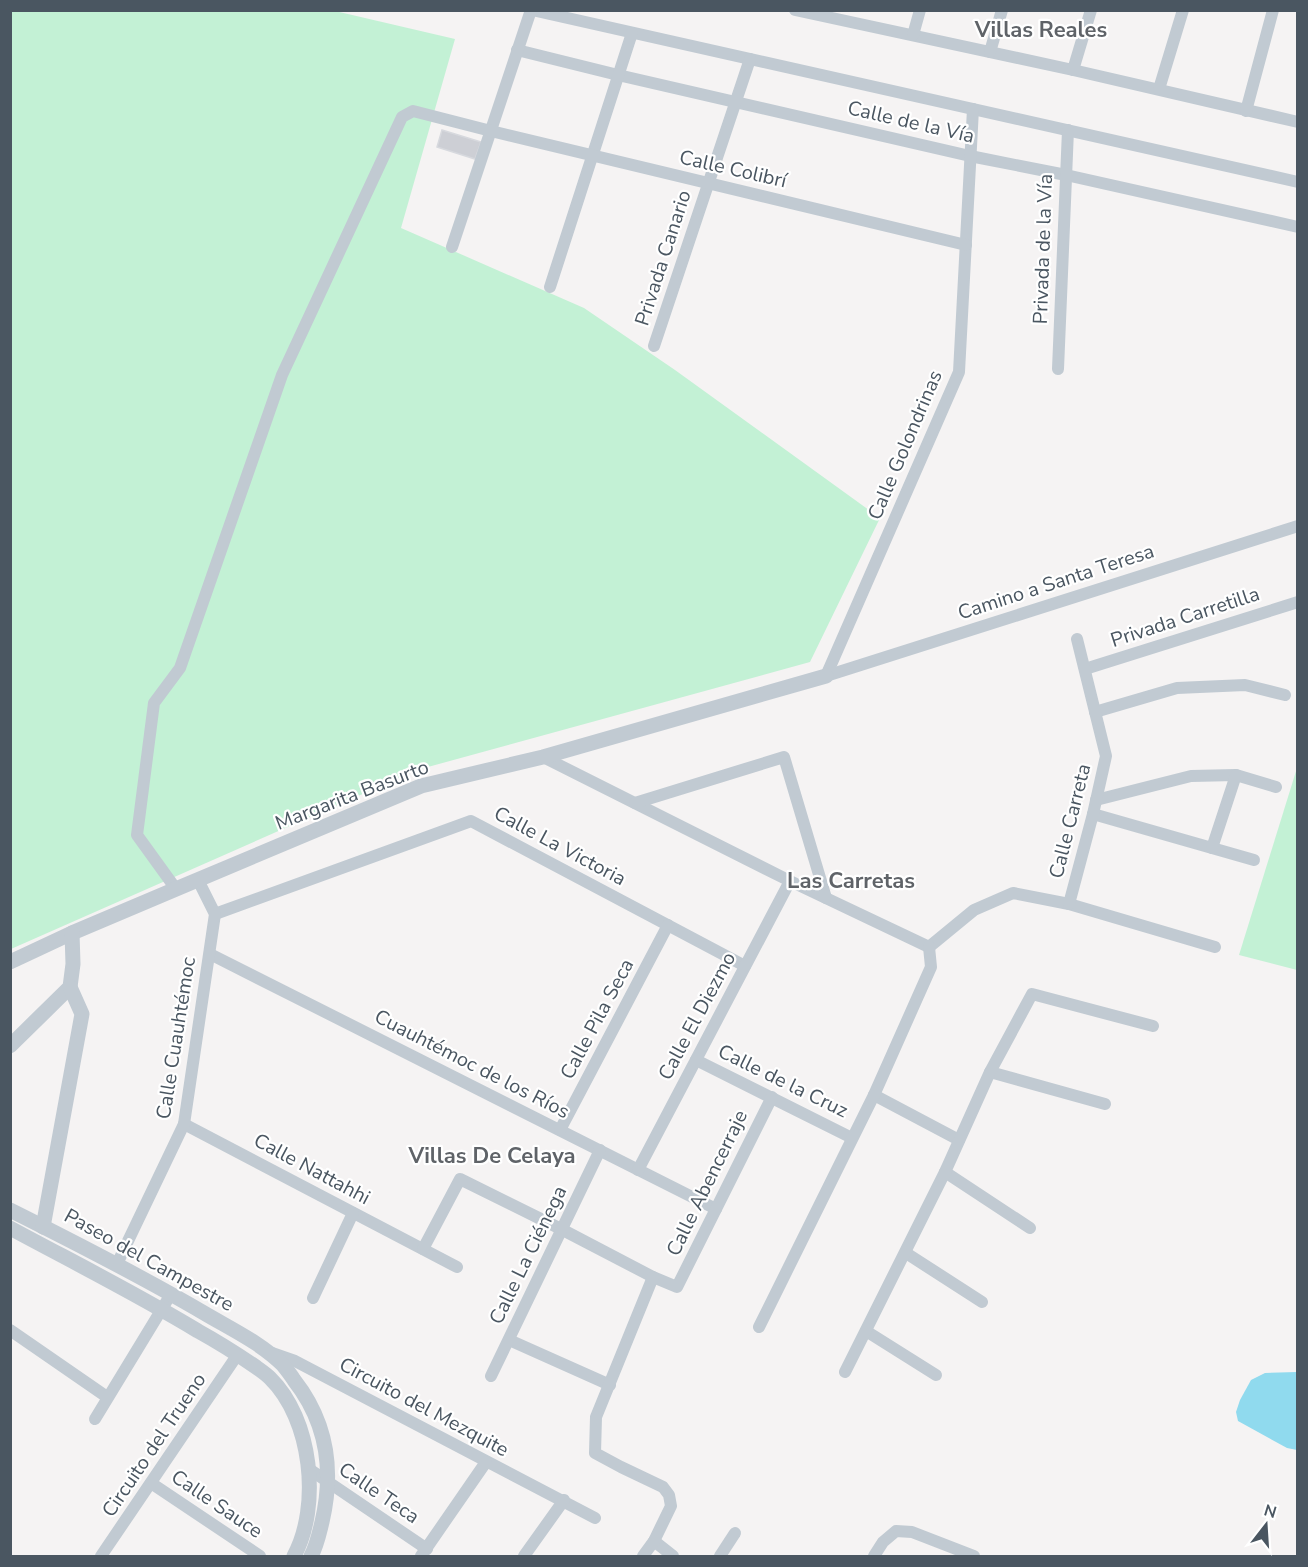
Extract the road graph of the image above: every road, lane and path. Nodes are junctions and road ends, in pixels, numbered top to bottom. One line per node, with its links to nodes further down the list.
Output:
1 (531, 10): 9 (street, Calle de la Vía); 11 (street)
2 (795, 10): 8 (street)
3 (920, 10): 10 (street)
4 (1002, 10): 12 (street)
5 (1091, 10): 14 (street)
6 (1183, 10): 16 (street)
7 (1273, 10): 19 (street)
8 (824, 14): 10 (street)
9 (632, 33): 13 (street, Calle de la Vía); 15 (street)
10 (913, 35): 12 (street)
11 (517, 50): 15 (street, Calle de la Vía); 22 (street)
12 (990, 52): 14 (street)
13 (750, 59): 17 (street, Privada Canario); 18 (street, Calle de la Vía)
14 (1073, 70): 16 (street)
15 (618, 75): 17 (street, Calle de la Vía); 23 (street)
16 (1159, 89): 19 (street)
17 (736, 101): 24 (street, Calle de la Vía); 27 (street, Privada Canario)
18 (973, 109): 21 (street, Calle de la Vía); 24 (street, Calle Golondrinas)
19 (1246, 111): 20 (street)
20 (1298, 122)
21 (1068, 130): 25 (street, Privada de la Vía); 26 (street, Calle de la Vía)
22 (491, 131): 23 (street, Calle Colibrí); 30 (street); 51 (street, Calle Colibrí)
23 (592, 155): 27 (street, Calle Colibrí); 31 (street)
24 (970, 156): 25 (street, Calle de la Vía); 29 (street, Calle Golondrinas)
25 (1066, 175): 28 (street, Calle de la Vía); 33 (street, Privada de la Vía)
26 (1298, 182)
27 (709, 183): 29 (street, Calle Colibrí); 32 (street, Privada Canario)
28 (1298, 227)
29 (966, 244): 38 (street, Calle Golondrinas)
30 (452, 247)
31 (550, 287)
32 (654, 346)
33 (1058, 369)
34 (1298, 526): 38 (street, Camino a Santa Teresa)
35 (1298, 602): 37 (street, Privada Carretilla)
36 (1077, 639): 37 (street, Calle Carreta)
37 (1085, 669): 40 (street, Calle Carreta)
38 (826, 676): 41 (street, Margarita Basurto)
39 (1285, 695): 40 (street)
40 (1095, 712): 44 (street, Calle Carreta)
41 (543, 758): 45 (street); 49 (street, Margarita Basurto)
42 (1236, 775): 43 (street); 44 (street); 47 (street)
43 (1276, 787)
44 (1096, 800): 46 (street, Calle Carreta)
45 (635, 803): 50 (street); 52 (street)
46 (1094, 814): 47 (street); 53 (street, Calle Carreta)
47 (1212, 848): 48 (street)
48 (1254, 860)
49 (198, 880): 51 (street, Margarita Basurto); 54 (street)
50 (790, 881): 52 (street); 61 (street, Calle El Diezmo)
51 (176, 889): 56 (street, Margarita Basurto)
52 (826, 898): 57 (street)
53 (1069, 904): 57 (street); 58 (street)
54 (215, 914): 55 (street, Calle La Victoria); 59 (street, Calle Cuauhtémoc)
55 (668, 925): 61 (street, Calle La Victoria); 71 (street, Calle Pila Seca)
56 (72, 933): 60 (street, Margarita Basurto); 62 (street)
57 (929, 947): 67 (street)
58 (1215, 947)
59 (210, 954): 70 (street, Calle Cuauhtémoc); 71 (street, Cuauhtémoc de los Ríos)
60 (10, 962)
61 (745, 966): 65 (street, Calle El Diezmo)
62 (70, 987): 64 (street); 80 (street)
63 (1153, 1026): 66 (street)
64 (10, 1046)
65 (696, 1060): 68 (street, Calle de la Cruz); 75 (street, Calle El Diezmo)
66 (990, 1072): 69 (street); 73 (street)
67 (874, 1095): 72 (street); 73 (street)
68 (772, 1097): 72 (street, Calle de la Cruz); 77 (street, Calle Abencerraje)
69 (1105, 1104)
70 (184, 1124): 79 (street, Calle Nattahhi); 86 (street, Calle Cuauhtémoc)
71 (560, 1130): 74 (street, Cuauhtémoc de los Ríos)
72 (852, 1138): 93 (street)
73 (960, 1140): 76 (street)
74 (600, 1150): 75 (street, Cuauhtémoc de los Ríos); 83 (street, Calle La Ciénega)
75 (638, 1170): 77 (street, Cuauhtémoc de los Ríos)
76 (945, 1172): 82 (street); 85 (street)
77 (716, 1209): 88 (street, Calle Abencerraje)
78 (10, 1210): 80 (street, Paseo del Campestre)
79 (353, 1213): 84 (street, Calle Nattahhi); 90 (street)
80 (43, 1227): 86 (street, Paseo del Campestre)
81 (10, 1228): 92 (street, Paseo del Campestre)
82 (1030, 1228)
83 (561, 1229): 84 (street); 88 (street); 96 (street, Calle La Ciénega)
84 (423, 1249): 87 (street, Calle Nattahhi)
85 (906, 1252): 91 (street); 95 (street)
86 (117, 1264): 89 (street, Paseo del Campestre)
87 (457, 1267)
88 (653, 1277): 102 (street, Calle Abencerraje)
89 (171, 1294): 92 (street); 97 (street, Paseo del Campestre)
90 (313, 1298)
91 (982, 1302)
92 (161, 1309): 98 (street, Paseo del Campestre); 103 (street)
93 (759, 1327)
94 (10, 1330): 103 (street)
95 (866, 1331): 99 (street); 100 (street)
96 (509, 1340): 101 (street, Calle La Ciénega); 102 (street)
97 (265, 1351): 105 (street, Circuito del Mezquite); 107 (street, Paseo del Campestre)
98 (238, 1354): 106 (street, Paseo del Campestre); 108 (street, Circuito del Trueno)
99 (845, 1372)
100 (936, 1375)
101 (491, 1376)
102 (610, 1385): 112 (street, Calle Abencerraje)
103 (108, 1397): 104 (street)
104 (95, 1419)
105 (486, 1462): 109 (street, Circuito del Mezquite); 113 (street)
106 (309, 1469): 107 (street, Calle Teca); 116 (street, Paseo del Campestre)
107 (327, 1482): 113 (street, Calle Teca); 117 (street, Paseo del Campestre)
108 (152, 1483): 114 (street, Circuito del Trueno); 115 (street, Calle Sauce)
109 (564, 1500): 110 (street, Circuito del Mezquite); 118 (street)
110 (595, 1518)
111 (735, 1533): 121 (street)
112 (654, 1541): 119 (street); 120 (street)
113 (424, 1553)
114 (104, 1556)
115 (260, 1557)
116 (294, 1557)
117 (311, 1557)
118 (524, 1557)
119 (643, 1557)
120 (674, 1557)
121 (720, 1557)
122 (874, 1557): 123 (street)
123 (974, 1557)

